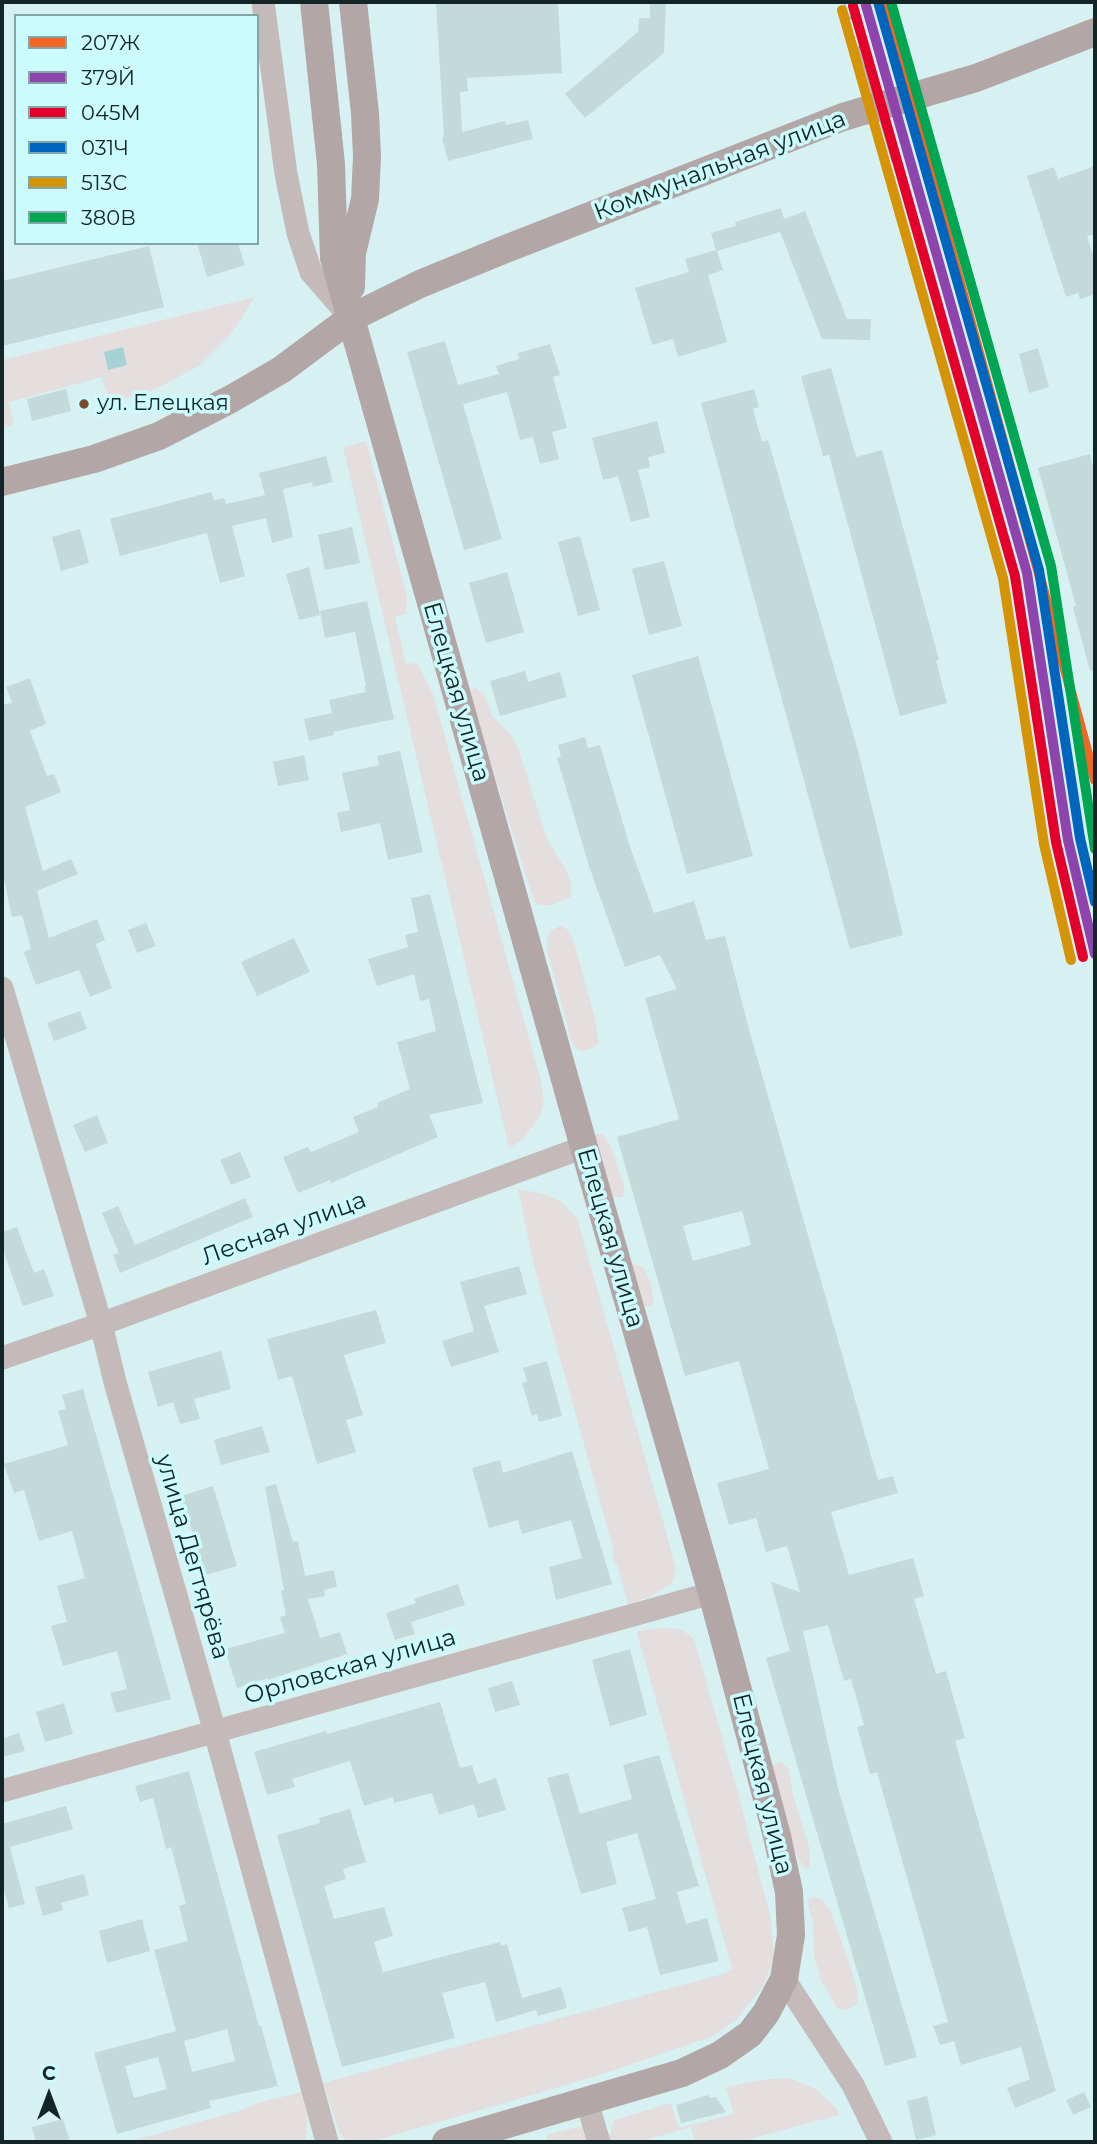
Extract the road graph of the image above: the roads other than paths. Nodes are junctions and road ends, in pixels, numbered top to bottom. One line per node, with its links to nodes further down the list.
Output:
1 (263, 2): 5 (street)
2 (314, 2): 5 (main road, Елецкая улица)
3 (353, 2): 5 (main road)
4 (1095, 32): 5 (main road, Коммунальная улица)
5 (351, 318): 6 (main road, Коммунальная улица); 8 (main road, Елецкая улица)
6 (2, 482)
7 (2, 988): 9 (street, улица Дегтярёва)
8 (584, 1147): 9 (street, Лесная улица); 11 (main road, Елецкая улица)
9 (101, 1324): 10 (street, Лесная улица); 12 (street, улица Дегтярёва)
10 (2, 1358)
11 (712, 1593): 12 (street, Орловская улица); 14 (main road, Елецкая улица)
12 (215, 1732): 13 (street, Орловская улица); 16 (street, улица Дегтярёва)
13 (2, 1791)
14 (784, 1979): 15 (main road, Елецкая улица); 19 (street)
15 (587, 2102): 17 (main road, Елецкая улица); 18 (street)
16 (327, 2142)
17 (446, 2142)
18 (599, 2142)
19 (881, 2142)

